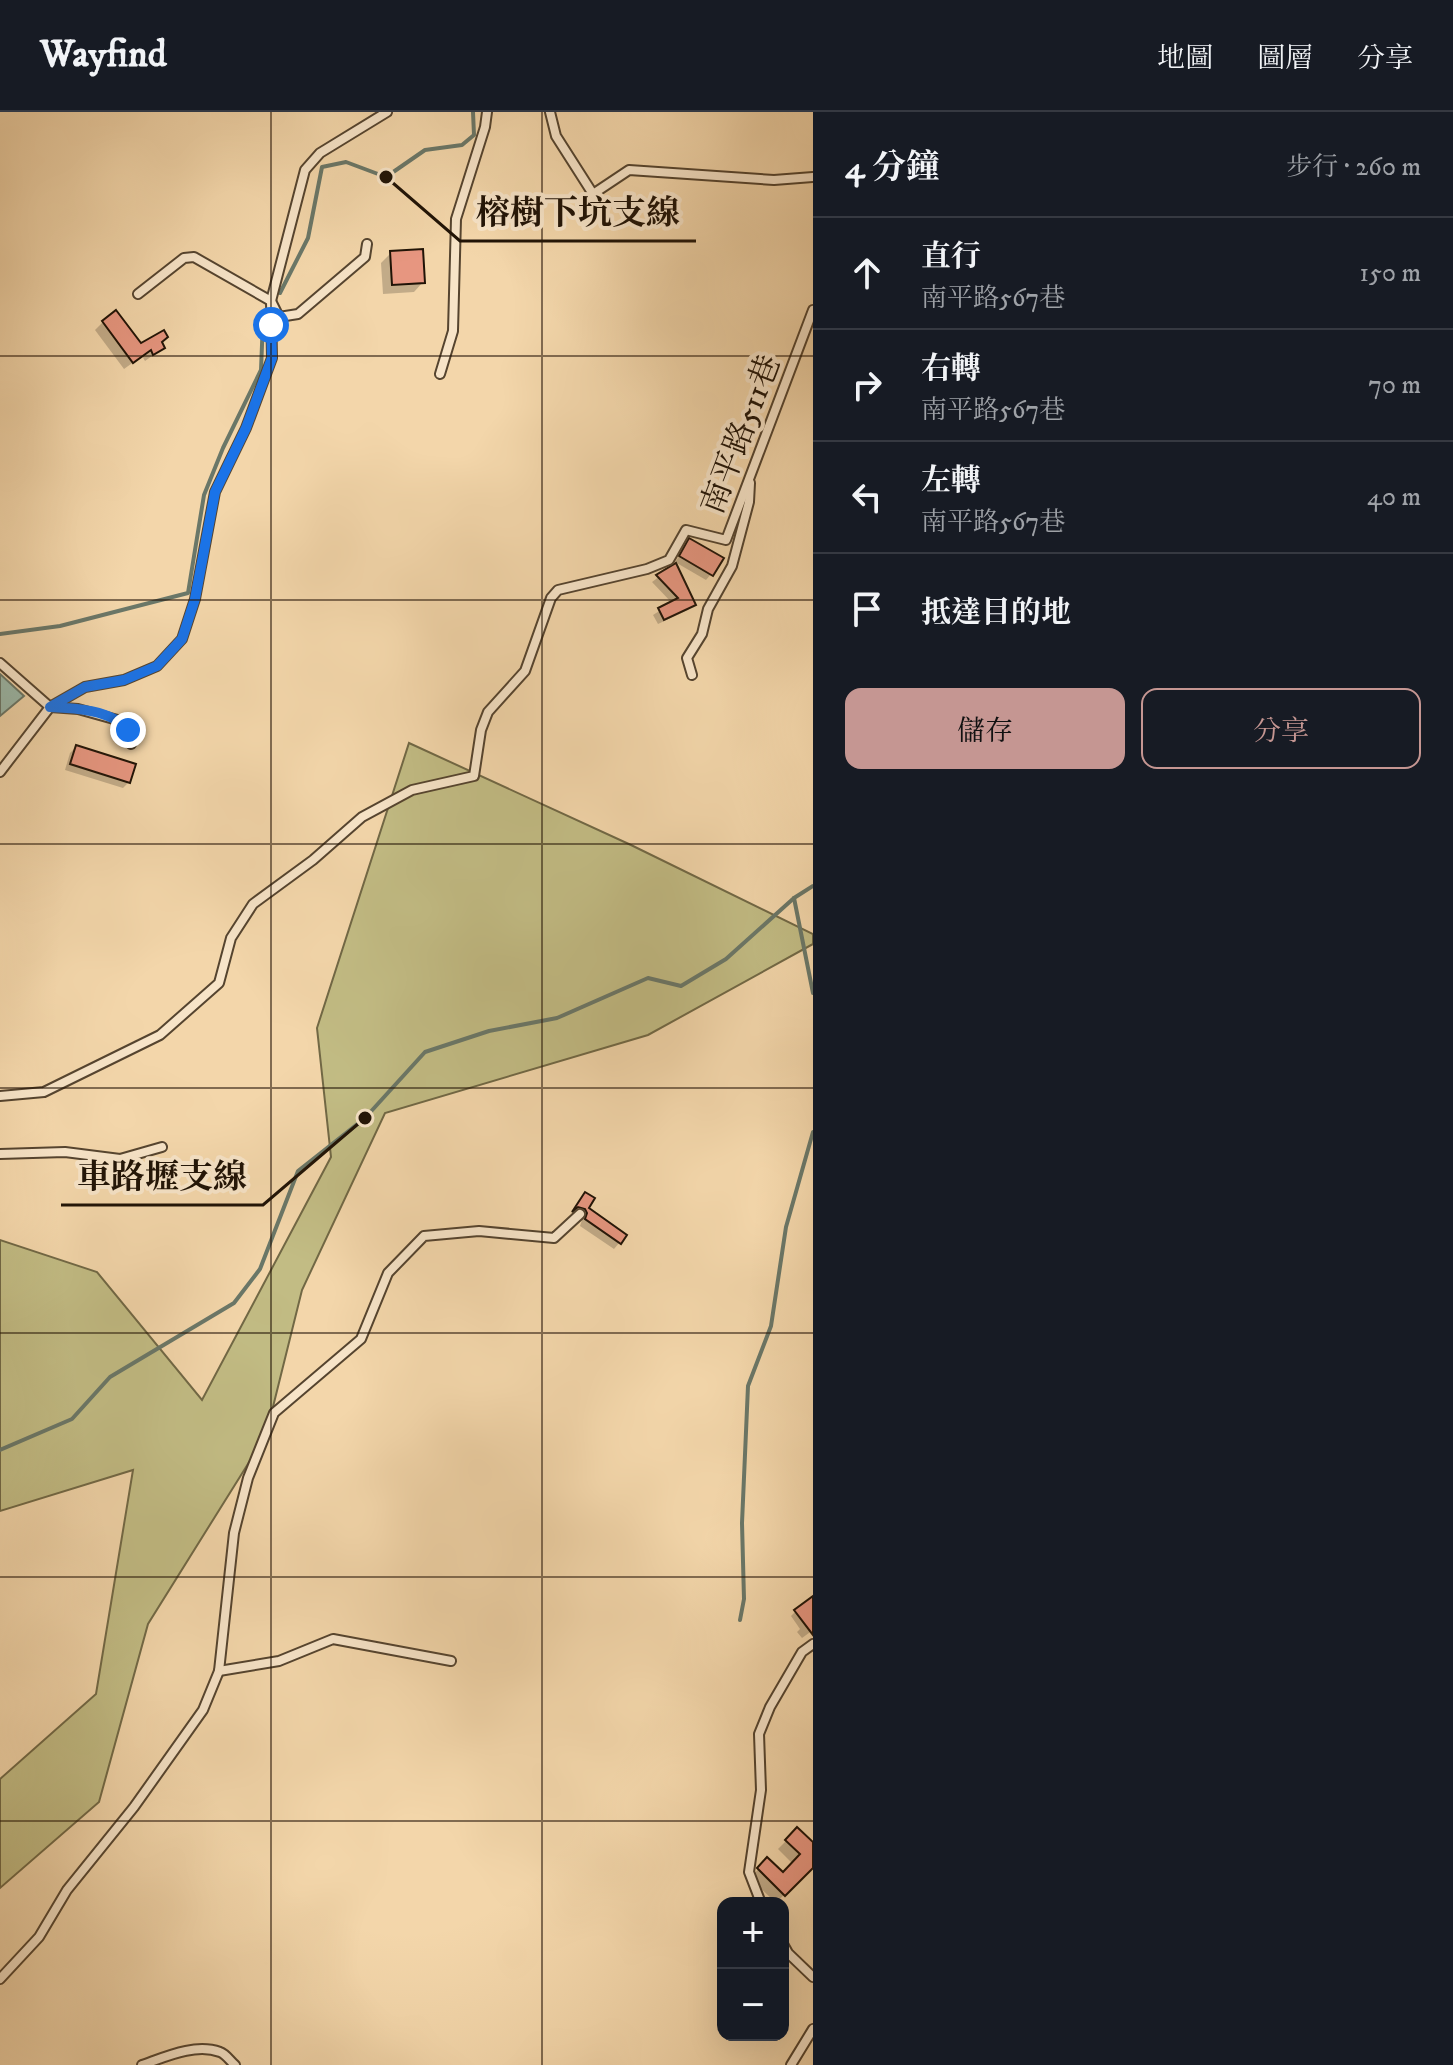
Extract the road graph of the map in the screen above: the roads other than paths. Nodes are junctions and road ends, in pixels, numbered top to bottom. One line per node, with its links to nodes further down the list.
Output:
1 (387, 112): 7 (lane)
2 (487, 112): 9 (lane)
3 (550, 112): 4 (lane)
4 (813, 177)
5 (367, 244): 7 (lane)
6 (138, 294): 7 (lane)
7 (271, 301): 13 (lane)
8 (813, 310): 10 (lane, 南平路511巷)
9 (440, 374)
10 (751, 474): 12 (lane); 16 (lane, 南平路511巷)
11 (0, 663): 13 (lane)
12 (692, 675)
13 (50, 707): 14 (lane); 15 (lane)
14 (131, 744)
15 (0, 772)
16 (0, 1096)
17 (162, 1147): 18 (lane)
18 (0, 1154)
19 (580, 1214): 22 (lane)
20 (813, 1644): 23 (lane)
21 (451, 1661): 22 (lane)
22 (219, 1671): 26 (lane)
23 (759, 1897)
24 (789, 1954): 25 (lane)
25 (813, 1977)
26 (0, 1979)
27 (813, 2029): 30 (lane)
28 (142, 2065): 29 (lane)
29 (235, 2065)
30 (791, 2065)

